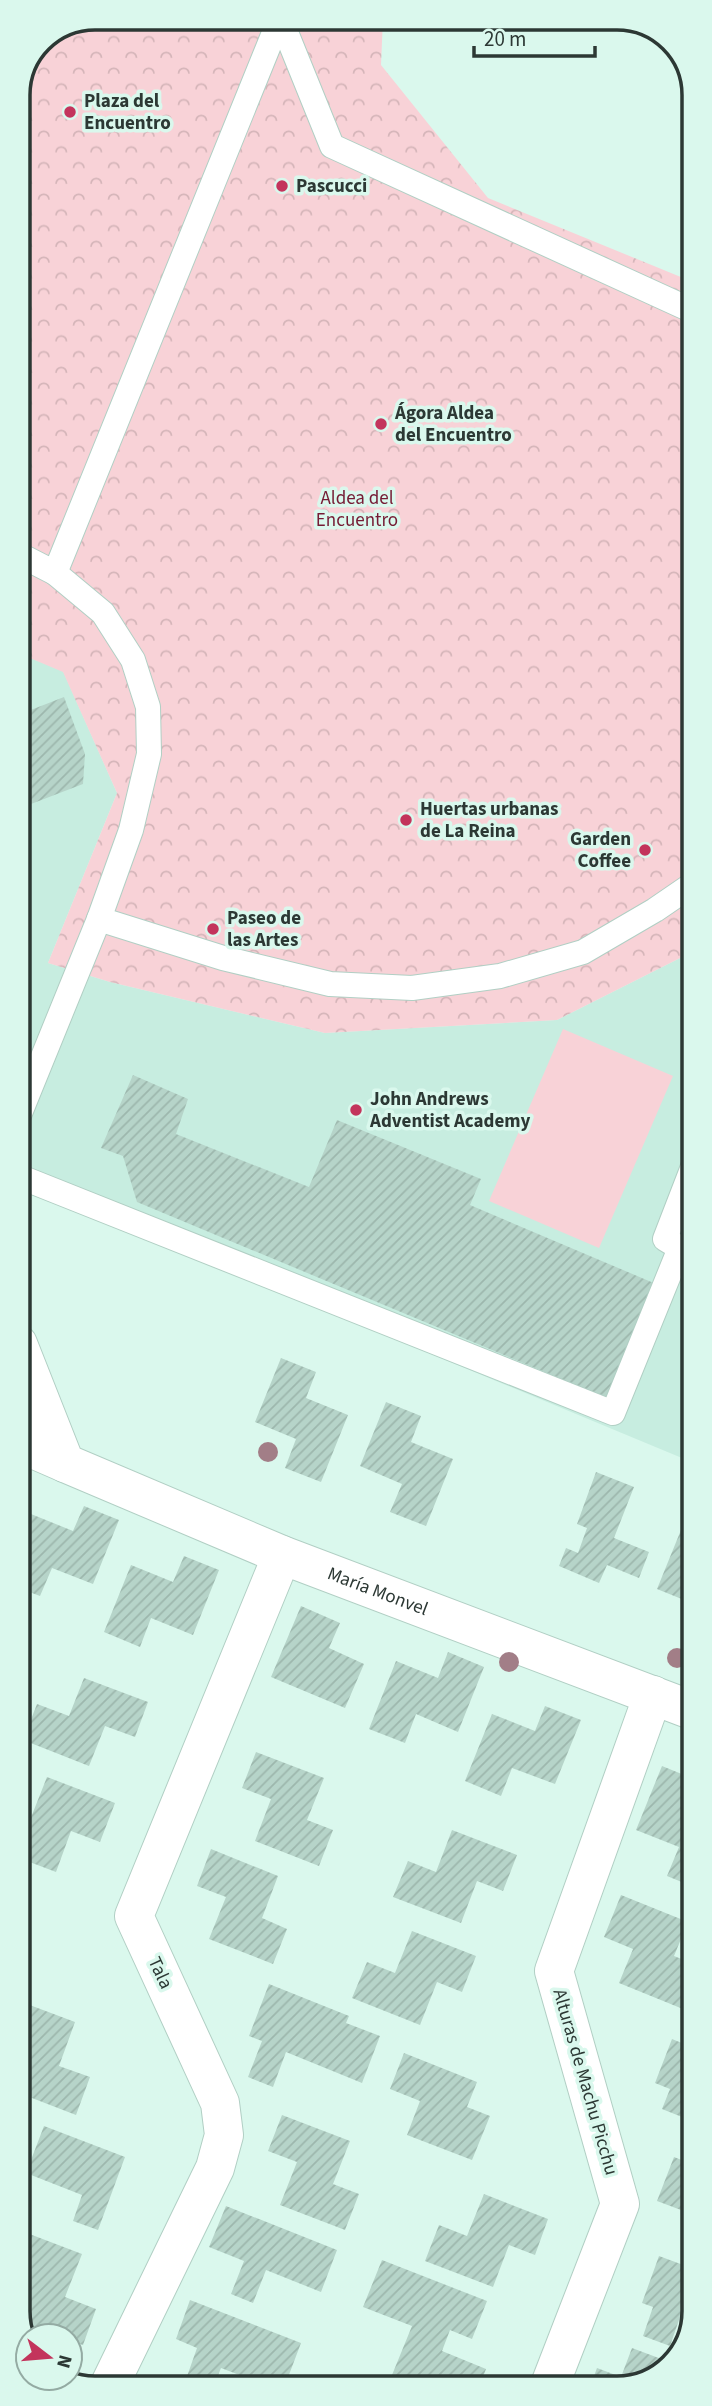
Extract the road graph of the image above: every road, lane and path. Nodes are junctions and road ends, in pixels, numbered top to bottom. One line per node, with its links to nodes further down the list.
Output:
1 (277, 30): 5 (lane)
2 (285, 30): 3 (lane)
3 (682, 306)
4 (30, 560): 5 (lane)
5 (55, 573): 7 (lane)
6 (682, 891): 7 (lane)
7 (99, 919): 8 (lane)
8 (30, 1089)
9 (30, 1181): 10 (lane)
10 (682, 1195)
11 (30, 1374): 13 (street)
12 (30, 1448): 13 (street, María Monvel)
13 (65, 1463): 14 (street, María Monvel)
14 (282, 1555): 15 (street, María Monvel); 17 (street, Tala)
15 (653, 1695): 16 (street, María Monvel); 18 (street, Alturas de Machu Picchu)
16 (682, 1706)
17 (114, 2376)
18 (553, 2376)

